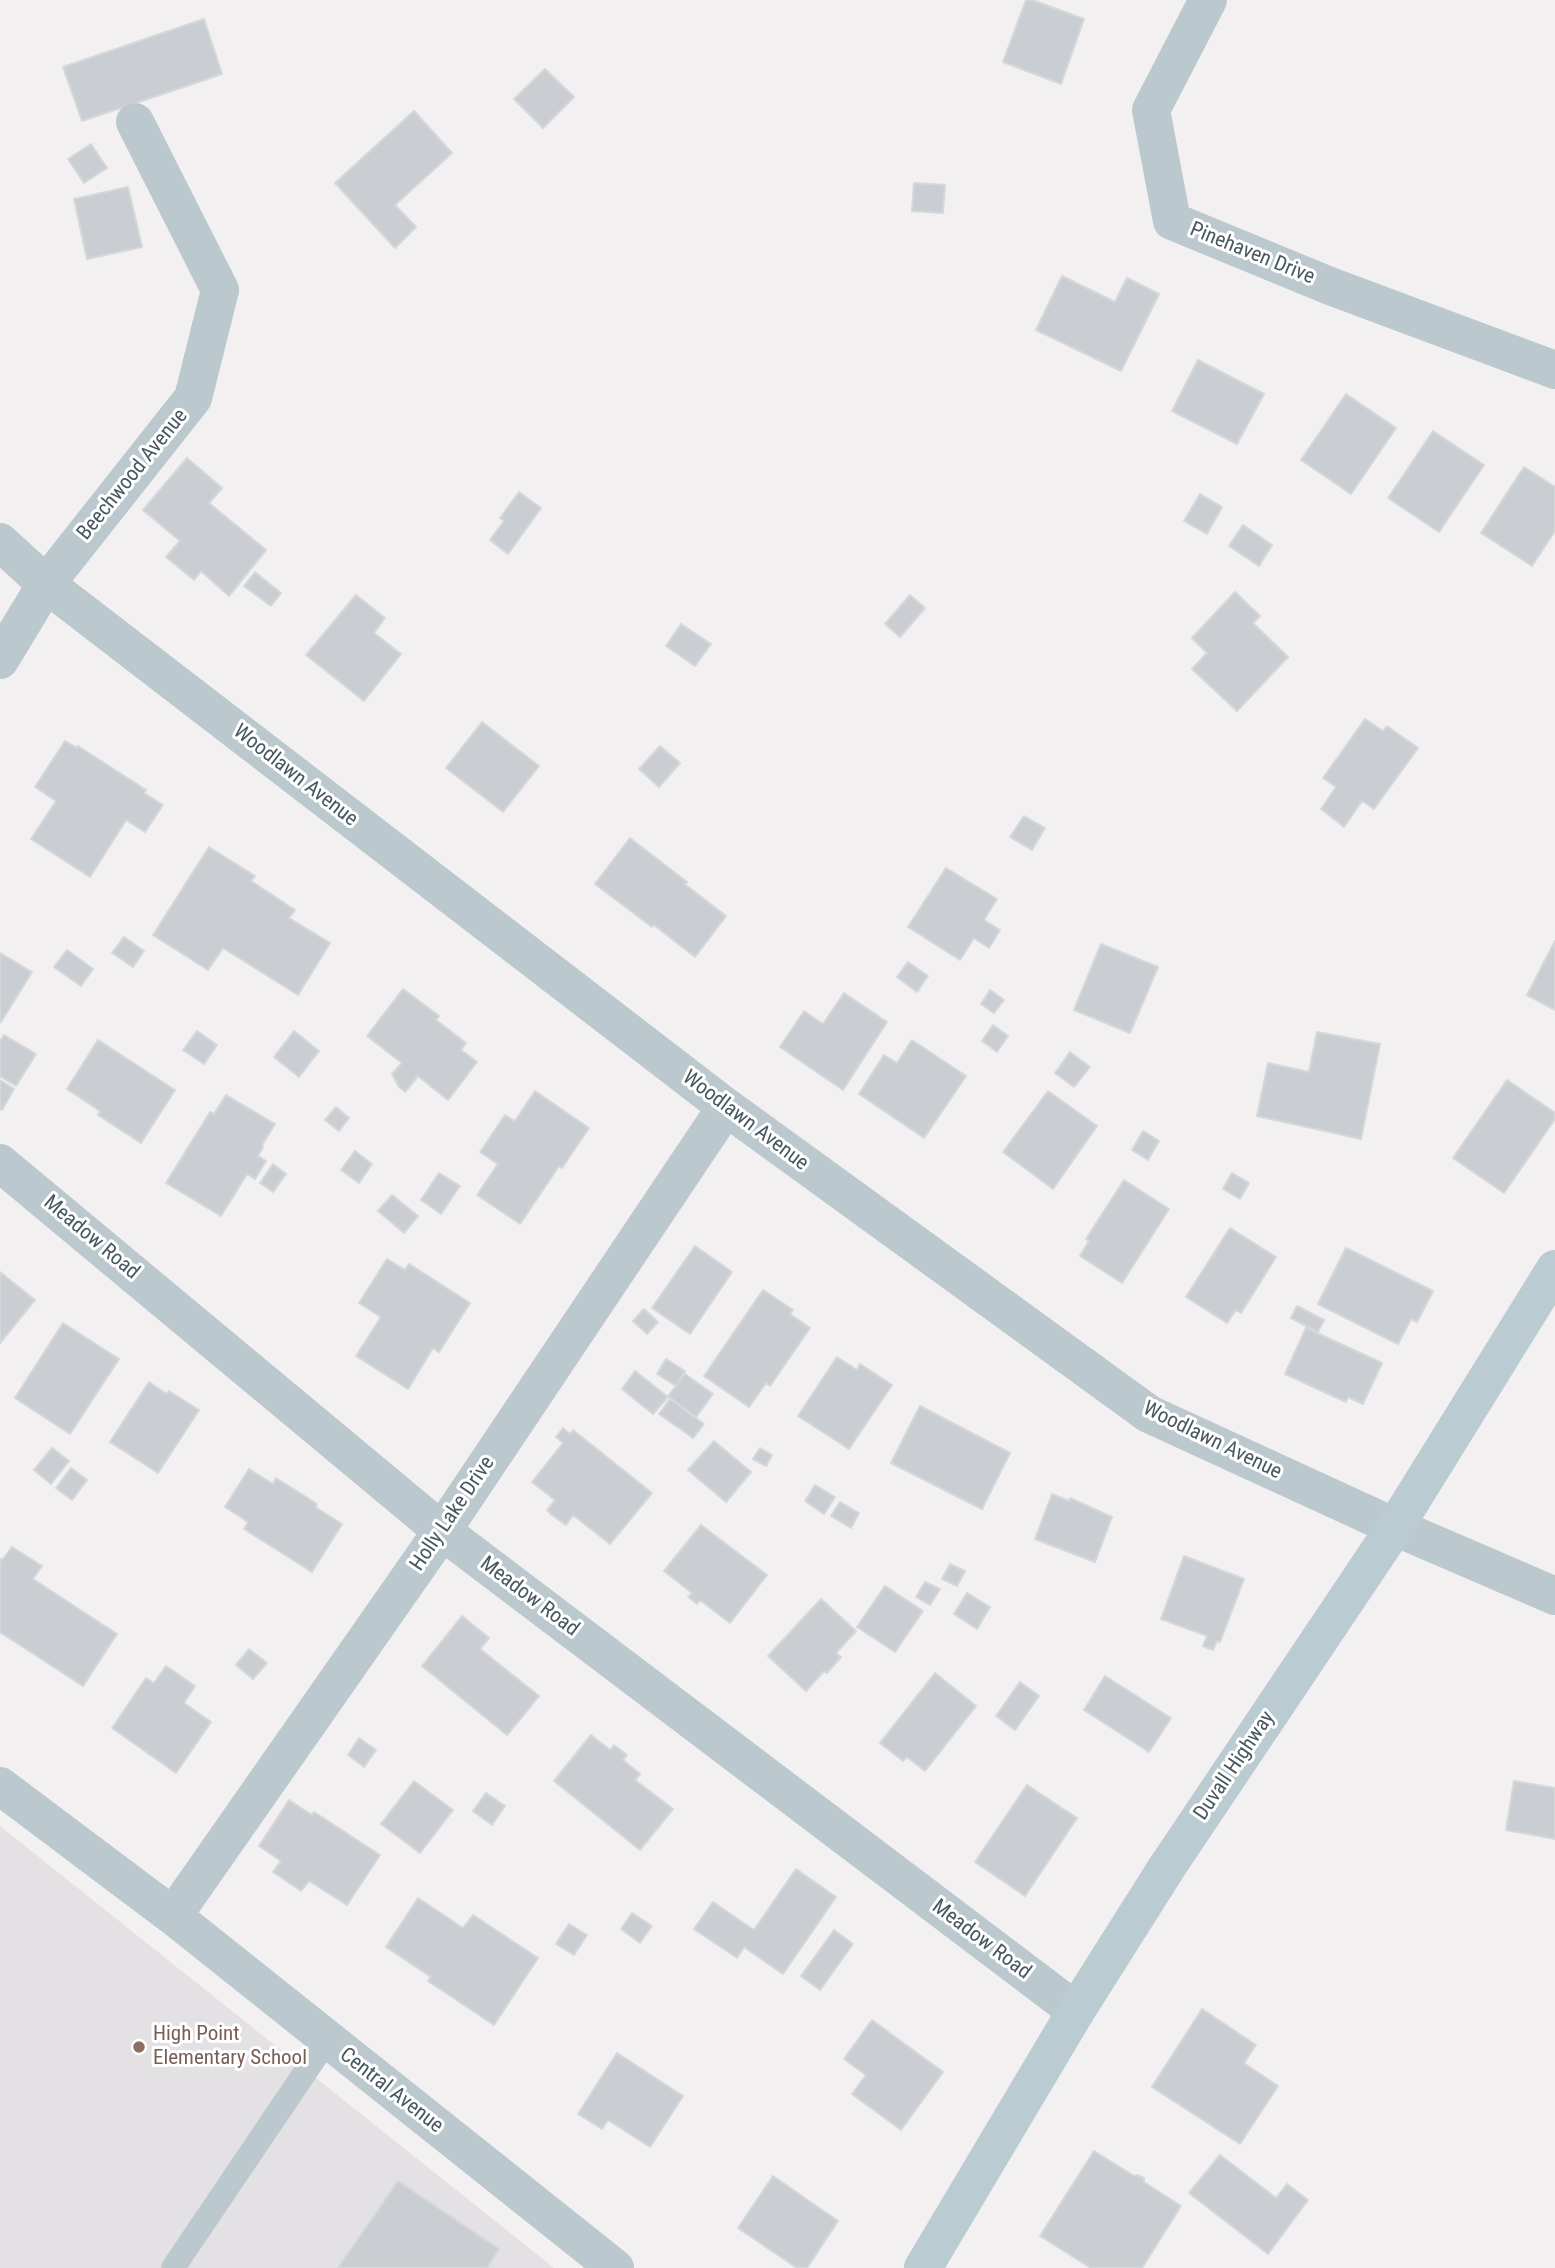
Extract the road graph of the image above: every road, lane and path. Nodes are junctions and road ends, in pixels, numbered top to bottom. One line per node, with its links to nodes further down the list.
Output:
1 (1208, 0): 3 (street, Pinehaven Drive)
2 (135, 122): 5 (street, Beechwood Avenue)
3 (1555, 370)
4 (0, 542): 5 (street, Woodlawn Avenue)
5 (46, 584): 6 (street, Beechwood Avenue); 7 (street, Woodlawn Avenue)
6 (0, 660)
7 (726, 1107): 10 (street, Woodlawn Avenue); 11 (street, Holly Lake Drive)
8 (0, 1163): 11 (street, Meadow Road)
9 (1555, 1269): 10 (street, Duvall Highway)
10 (1395, 1527): 12 (street, Woodlawn Avenue); 15 (street, Duvall Highway)
11 (442, 1531): 14 (street, Holly Lake Drive); 15 (street, Meadow Road)
12 (1555, 1596)
13 (0, 1786): 14 (street, Central Avenue)
14 (173, 1916): 16 (street, Central Avenue)
15 (1076, 2011): 19 (street, Duvall Highway)
16 (327, 2040): 17 (lane); 18 (street, Central Avenue)
17 (173, 2268)
18 (615, 2268)
19 (923, 2268)

